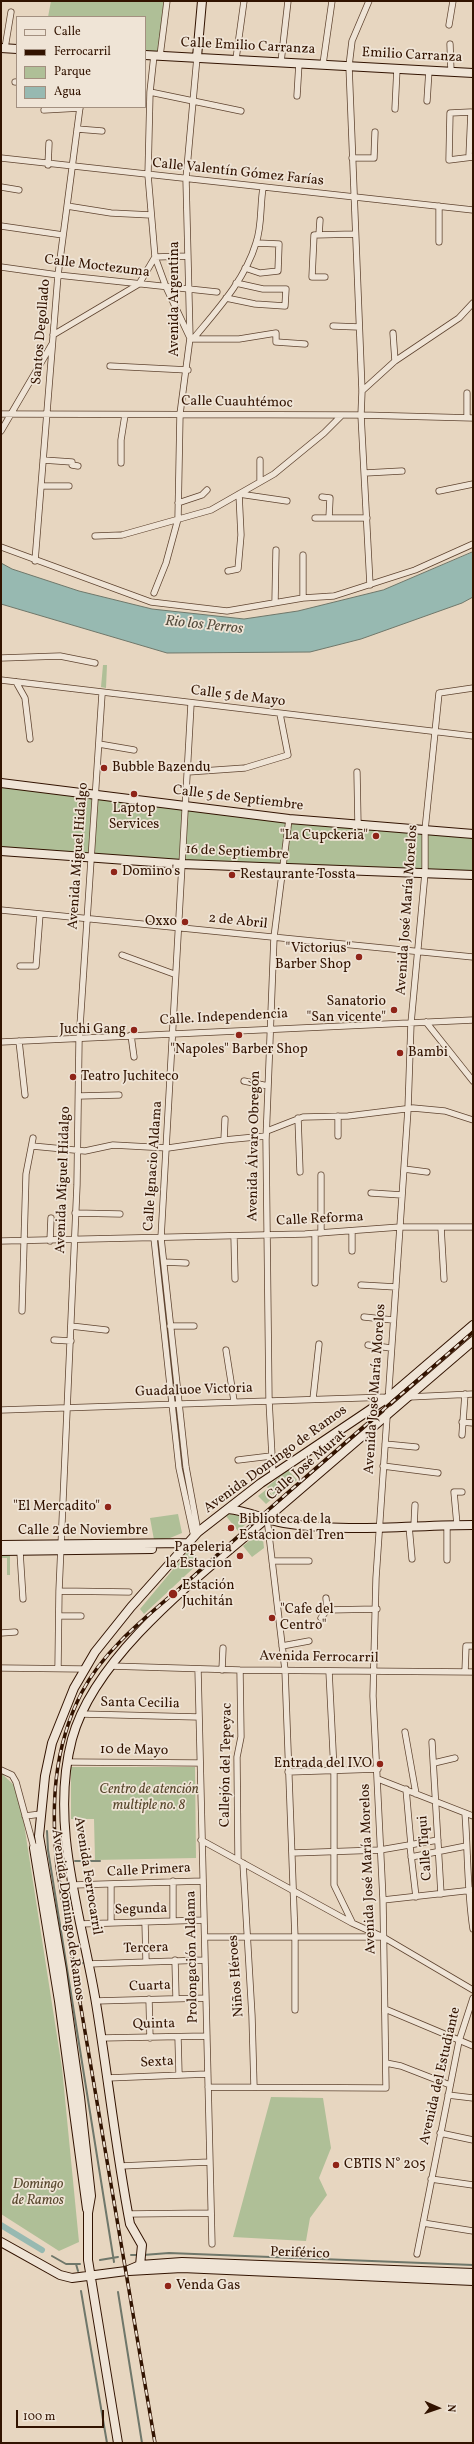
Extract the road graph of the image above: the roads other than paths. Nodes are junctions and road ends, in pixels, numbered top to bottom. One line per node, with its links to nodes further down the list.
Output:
1 (167, 1): 14 (street)
2 (202, 1): 15 (street, Avenida Argentina)
3 (244, 1): 16 (street)
4 (288, 1): 17 (street)
5 (332, 1): 19 (street)
6 (369, 1): 20 (street)
7 (453, 1): 9 (street)
8 (11, 12): 11 (street)
9 (448, 25)
10 (450, 44): 23 (street)
11 (3, 48): 12 (street)
12 (16, 49)
13 (146, 55): 14 (street, Calle Emilio Carranza)
14 (157, 55): 15 (street, Calle Emilio Carranza); 25 (street)
15 (197, 57): 16 (street, Calle Emilio Carranza); 28 (street, Avenida Argentina)
16 (236, 60): 17 (street, Calle Emilio Carranza)
17 (280, 62): 18 (street, Calle Emilio Carranza)
18 (299, 63): 19 (street, Calle Emilio Carranza); 26 (street)
19 (323, 64): 20 (street, Calle Emilio Carranza)
20 (349, 66): 21 (street, Emilio Carranza); 39 (street)
21 (397, 68): 22 (street, Emilio Carranza); 30 (street)
22 (428, 70): 23 (street, Emilio Carranza); 27 (street)
23 (451, 72): 24 (street, Emilio Carranza)
24 (473, 73)
25 (150, 92): 28 (street); 42 (street)
26 (296, 96)
27 (427, 101)
28 (191, 102): 32 (street); 43 (street, Avenida Argentina)
29 (80, 108): 31 (street); 33 (street, Santos Degollado)
30 (396, 109)
31 (44, 110)
32 (241, 111)
33 (77, 129): 34 (street); 41 (street, Santos Degollado)
34 (102, 131)
35 (375, 132): 39 (street)
36 (49, 142): 40 (street)
37 (471, 157): 37 (street)
38 (1, 158): 40 (street, Calle Valentín Gómez Farías)
39 (352, 158): 47 (street)
40 (48, 165): 41 (street, Calle Valentín Gómez Farías)
41 (72, 167): 42 (street, Calle Valentín Gómez Farías); 48 (street, Santos Degollado)
42 (148, 175): 43 (street, Calle Valentín Gómez Farías); 51 (street)
43 (186, 178): 45 (street, Calle Valentín Gómez Farías); 59 (street, Avenida Argentina)
44 (1, 187): 46 (street)
45 (263, 188): 47 (street, Calle Valentín Gómez Farías); 58 (street)
46 (19, 190)
47 (353, 198): 49 (street, Calle Valentín Gómez Farías); 55 (street)
48 (67, 206): 51 (street); 54 (street, Santos Degollado)
49 (439, 206): 50 (street, Calle Valentín Gómez Farías); 57 (street)
50 (473, 210)
51 (151, 215): 60 (street)
52 (320, 220): 56 (street)
53 (1, 226): 54 (street)
54 (63, 234): 63 (street, Santos Degollado)
55 (355, 234): 56 (street); 73 (street)
56 (319, 235): 64 (street)
57 (439, 242)
58 (257, 243): 62 (street); 62 (street)
59 (188, 256): 60 (street); 68 (street, Avenida Argentina)
60 (155, 257): 66 (street); 67 (street)
61 (1, 267): 63 (street, Calle Moctezuma)
62 (245, 268): 65 (street)
63 (58, 275): 66 (street, Calle Moctezuma); 75 (street, Santos Degollado)
64 (325, 277)
65 (236, 283): 70 (street); 70 (street)
66 (139, 284): 67 (street, Calle Moctezuma); 75 (street)
67 (166, 287): 68 (street, Calle Moctezuma); 76 (street)
68 (190, 290): 69 (street, Calle Moctezuma); 76 (street, Avenida Argentina)
69 (217, 292)
70 (226, 298): 76 (street)
71 (473, 303): 79 (street)
72 (333, 326): 73 (street)
73 (359, 327): 82 (street)
74 (394, 333): 79 (street)
75 (53, 335): 77 (street, Santos Degollado)
76 (192, 339): 78 (street); 81 (street, Avenida Argentina)
77 (53, 342): 85 (street); 87 (street, Santos Degollado)
78 (305, 344)
79 (395, 362): 82 (street)
80 (110, 366): 81 (street)
81 (188, 370): 86 (street, Avenida Argentina)
82 (362, 391): 89 (street)
83 (467, 393): 91 (street)
84 (1, 414): 85 (street, Calle Cuauhtémoc)
85 (9, 414): 87 (street, Calle Cuauhtémoc); 92 (street)
86 (180, 414): 88 (street, Calle Cuauhtémoc); 90 (street, Calle Cuauhtémoc); 108 (street, Avenida Argentina)
87 (47, 415): 88 (street, Calle Cuauhtémoc); 93 (street, Santos Degollado)
88 (125, 415): 95 (street)
89 (361, 415): 90 (street, Calle Cuauhtémoc); 91 (street, Calle Cuauhtémoc); 98 (street)
90 (341, 416): 99 (street)
91 (470, 418)
92 (1, 432)
93 (43, 460): 96 (street); 101 (street, Santos Degollado)
94 (260, 460): 99 (street)
95 (121, 463)
96 (78, 466)
97 (402, 472): 98 (street)
98 (365, 473): 111 (street)
99 (260, 481): 105 (street)
100 (473, 484): 104 (street)
101 (41, 486): 102 (street); 118 (street, Santos Degollado)
102 (68, 486)
103 (207, 490): 108 (street)
104 (439, 491)
105 (239, 494): 107 (street); 112 (street); 119 (street)
106 (322, 497): 110 (street)
107 (287, 501)
108 (178, 503): 112 (street, Avenida Argentina)
109 (315, 518): 110 (street)
110 (329, 518): 111 (street)
111 (367, 518): 120 (street)
112 (178, 519): 113 (street); 121 (street, Avenida Argentina)
113 (95, 536)
114 (473, 544): 120 (street)
115 (1, 547): 118 (street)
116 (276, 550): 123 (street)
117 (303, 555): 122 (street)
118 (36, 561): 123 (street)
119 (228, 571)
120 (370, 585): 122 (street)
121 (154, 593)
122 (303, 598): 123 (street)
123 (275, 602)
124 (1, 658): 125 (street)
125 (95, 663)
126 (1, 680): 127 (street, Calle 5 de Mayo)
127 (16, 682): 129 (street, Calle 5 de Mayo); 134 (street)
128 (473, 688): 132 (street, Avenida José María Morelos)
129 (102, 694): 130 (street, Calle 5 de Mayo); 135 (street, Avenida Miguel Hidalgo)
130 (191, 704): 131 (street, Calle 5 de Mayo); 137 (street, Calle Ignacio Aldama)
131 (280, 714): 132 (street, Calle 5 de Mayo); 137 (street)
132 (436, 731): 133 (street, Calle 5 de Mayo); 144 (street, Avenida José María Morelos)
133 (473, 736)
134 (30, 739)
135 (100, 744): 136 (street); 140 (street, Avenida Miguel Hidalgo)
136 (134, 750)
137 (188, 772): 141 (street, Calle Ignacio Aldama)
138 (357, 772): 143 (street)
139 (1, 783): 140 (street, Calle 5 de Septiembre)
140 (97, 795): 141 (street, Calle 5 de Septiembre); 147 (street, Avenida Miguel Hidalgo)
141 (186, 806): 142 (street, Calle 5 de Septiembre); 148 (street, Calle Ignacio Aldama)
142 (289, 819): 143 (street, Calle 5 de Septiembre); 149 (street, Avenida Álvaro Obregón)
143 (358, 825): 144 (street, Calle 5 de Septiembre)
144 (425, 830): 145 (street, Calle 5 de Septiembre); 150 (street, Avenida José María Morelos)
145 (473, 834)
146 (1, 851): 147 (street, 16 de Septiembre)
147 (92, 858): 148 (street, 16 de Septiembre); 154 (street, Avenida Miguel Hidalgo)
148 (182, 864): 149 (street, 16 de Septiembre); 155 (street, Calle Ignacio Aldama)
149 (282, 868): 150 (street, 16 de Septiembre); 156 (street, Avenida Álvaro Obregón)
150 (424, 873): 151 (street, 16 de Septiembre); 157 (street, Avenida José María Morelos)
151 (473, 876)
152 (1, 910): 153 (street, 2 de Abril)
153 (40, 914): 154 (street, 2 de Abril); 160 (street)
154 (87, 919): 155 (street, 2 de Abril); 168 (street, Avenida Miguel Hidalgo)
155 (178, 928): 156 (street, 2 de Abril); 161 (street, Calle Ignacio Aldama)
156 (274, 937): 157 (street, 2 de Abril); 165 (street, Avenida Álvaro Obregón)
157 (417, 952): 159 (street, 2 de Abril); 164 (street, Avenida José María Morelos)
158 (122, 955): 161 (street)
159 (473, 958)
160 (20, 966)
161 (174, 974): 166 (street, Calle Ignacio Aldama)
162 (473, 1020): 163 (street, Calle. Independencia)
163 (426, 1022): 164 (street, Calle. Independencia); 172 (street)
164 (411, 1023): 165 (street, Calle. Independencia); 178 (street, Avenida José María Morelos)
165 (272, 1028): 166 (street, Calle. Independencia); 174 (street, Avenida Álvaro Obregón)
166 (171, 1033): 167 (street, Calle. Independencia); 188 (street, Calle Ignacio Aldama)
167 (131, 1035): 168 (street, Calle. Independencia); 171 (street)
168 (80, 1038): 169 (street, Calle. Independencia); 177 (street, Avenida Miguel Hidalgo)
169 (18, 1041): 170 (street, Calle. Independencia); 175 (street)
170 (1, 1042)
171 (134, 1057)
172 (473, 1080)
173 (244, 1081): 174 (street)
174 (268, 1086): 183 (street, Avenida Álvaro Obregón)
175 (25, 1095)
176 (119, 1095): 177 (street)
177 (79, 1096): 189 (street, Avenida Miguel Hidalgo)
178 (408, 1109): 179 (street); 182 (street); 190 (street, Avenida José María Morelos)
179 (338, 1116): 180 (street); 184 (street)
180 (298, 1118): 183 (street); 191 (street)
181 (225, 1119): 186 (street)
182 (473, 1120)
183 (266, 1134): 186 (street); 205 (street, Avenida Álvaro Obregón)
184 (338, 1136)
185 (32, 1138): 187 (street)
186 (224, 1140): 188 (street)
187 (32, 1146): 189 (street); 211 (street)
188 (168, 1148): 189 (street); 208 (street, Calle Ignacio Aldama)
189 (78, 1150): 196 (street, Avenida Miguel Hidalgo)
190 (404, 1169): 192 (street); 195 (street, Avenida José María Morelos)
191 (300, 1172)
192 (427, 1172)
193 (321, 1175): 203 (street)
194 (371, 1193): 195 (street)
195 (402, 1195): 199 (street, Avenida José María Morelos)
196 (75, 1213): 197 (street); 209 (street, Avenida Miguel Hidalgo)
197 (120, 1214)
198 (50, 1218): 212 (street)
199 (400, 1227): 200 (street, Calle Reforma); 202 (street, Calle Reforma); 220 (street, Avenida José María Morelos)
200 (441, 1227): 201 (street, Calle Reforma); 217 (street)
201 (473, 1227)
202 (352, 1231): 203 (street, Calle Reforma); 213 (street)
203 (321, 1233): 204 (street, Calle Reforma)
204 (315, 1234): 205 (street, Calle Reforma); 218 (street)
205 (266, 1235): 206 (street, Calle Reforma); 241 (street, Avenida Álvaro Obregón)
206 (234, 1236): 208 (street, Calle Reforma); 216 (street)
207 (154, 1238): 208 (street, Calle Reforma); 209 (street, Calle Reforma); 224 (street, Calle Ignacio Aldama)
208 (161, 1238): 214 (street, Calle Ignacio Aldama)
209 (74, 1240): 212 (street, Calle Reforma); 226 (street, Avenida Miguel Hidalgo)
210 (1, 1241): 211 (street, Calle Reforma)
211 (25, 1241): 212 (street, Calle Reforma); 221 (street)
212 (50, 1241)
213 (352, 1251)
214 (164, 1262): 215 (street); 224 (street, Calle Ignacio Aldama)
215 (186, 1263)
216 (235, 1279)
217 (444, 1279)
218 (315, 1283)
219 (360, 1285): 220 (street)
220 (396, 1287): 223 (street, Avenida José María Morelos)
221 (22, 1311)
222 (364, 1318): 223 (street)
223 (393, 1320): 234 (street, Avenida José María Morelos)
224 (168, 1322): 227 (street); 243 (street, Calle Ignacio Aldama)
225 (473, 1325): 238 (street, Avenida Domingo de Ramos)
226 (71, 1326): 228 (street); 230 (street, Avenida Miguel Hidalgo)
227 (194, 1326)
228 (106, 1330)
229 (54, 1340): 230 (street)
230 (71, 1341): 244 (street, Avenida Miguel Hidalgo)
231 (473, 1341): 239 (street, Calle José Murat)
232 (319, 1344): 240 (street)
233 (368, 1346): 234 (street)
234 (391, 1348): 238 (street, Avenida José María Morelos)
235 (226, 1350): 242 (street)
236 (465, 1394): 237 (street); 239 (street); 247 (street)
237 (473, 1394)
238 (389, 1397): 240 (street, Guadaluoe Victoria); 246 (street, Avenida José María Morelos); 258 (street, Avenida Domingo de Ramos)
239 (409, 1397): 246 (street, Calle José Murat)
240 (313, 1399): 241 (street, Guadaluoe Victoria)
241 (269, 1400): 242 (street, Guadaluoe Victoria); 252 (street, Avenida Álvaro Obregón)
242 (234, 1401): 243 (street, Guadaluoe Victoria)
243 (177, 1403): 244 (street, Guadaluoe Victoria); 255 (street, Calle Ignacio Aldama); 256 (street, Calle Ignacio Aldama)
244 (68, 1407): 245 (street, Guadaluoe Victoria); 271 (street, Avenida Miguel Hidalgo)
245 (1, 1410)
246 (387, 1415): 250 (street, Avenida José María Morelos); 262 (street, Calle José Murat)
247 (462, 1422): 248 (street); 249 (street)
248 (473, 1423)
249 (462, 1435)
250 (385, 1444): 251 (street); 254 (street, Avenida José María Morelos)
251 (416, 1447)
252 (271, 1456): 253 (street); 258 (street, Avenida Álvaro Obregón)
253 (238, 1460)
254 (383, 1466): 257 (street); 266 (street, Avenida José María Morelos)
255 (186, 1467): 256 (street); 268 (street, Calle Ignacio Aldama)
256 (180, 1468): 268 (street, Calle Ignacio Aldama)
257 (438, 1473)
258 (273, 1475): 261 (street, Avenida Domingo de Ramos)
259 (462, 1492): 264 (street)
260 (415, 1505): 267 (street)
261 (228, 1509): 262 (street); 268 (street, Avenida Domingo de Ramos)
262 (267, 1518): 266 (street); 277 (street); 294 (street, Calle José Murat)
263 (448, 1525): 264 (street); 267 (street); 276 (street)
264 (457, 1525): 265 (street)
265 (473, 1525)
266 (380, 1526): 267 (street); 283 (street, Avenida José María Morelos)
267 (412, 1526): 275 (street)
268 (191, 1540): 270 (street, Calle 2 de Noviembre); 274 (street, Avenida Domingo de Ramos)
269 (1, 1545): 271 (street, Calle 2 de Noviembre)
270 (169, 1546): 271 (street, Calle 2 de Noviembre); 274 (street)
271 (62, 1548): 273 (street, Calle 2 de Noviembre); 279 (street, Avenida Miguel Hidalgo)
272 (1, 1551): 273 (street, Calle 2 de Noviembre)
273 (20, 1552): 282 (street)
274 (175, 1558): 297 (street, Avenida Domingo de Ramos)
275 (412, 1559)
276 (447, 1560)
277 (272, 1561): 278 (street); 291 (street)
278 (309, 1561)
279 (59, 1591): 280 (street); 285 (street, Avenida Miguel Hidalgo)
280 (129, 1592)
281 (326, 1598): 284 (street)
282 (23, 1599)
283 (377, 1609): 284 (street); 303 (street, Avenida José María Morelos)
284 (327, 1610): 287 (street)
285 (59, 1616): 286 (street); 296 (street, Avenida Miguel Hidalgo)
286 (81, 1616)
287 (321, 1618)
288 (15, 1632): 289 (street)
289 (1, 1633)
290 (309, 1641): 291 (street)
291 (282, 1646): 301 (street)
292 (473, 1646): 304 (street)
293 (223, 1648): 299 (street)
294 (110, 1666): 298 (street, Avenida Ferrocarril); 306 (street, Avenida Ferrocarril)
295 (1, 1668): 296 (street)
296 (58, 1668): 297 (street)
297 (83, 1669): 323 (street, Avenida Domingo de Ramos)
298 (198, 1669): 299 (street, Avenida Ferrocarril); 307 (street, Prolongación Aldama)
299 (222, 1670): 300 (street, Avenida Ferrocarril)
300 (240, 1670): 301 (street, Avenida Ferrocarril); 336 (street, Callejón del Tepeyac)
301 (285, 1670): 302 (street, Avenida Ferrocarril); 317 (street)
302 (329, 1671): 303 (street, Avenida Ferrocarril); 316 (street)
303 (374, 1672): 304 (street, Avenida Ferrocarril); 314 (street, Avenida José María Morelos)
304 (464, 1672): 305 (street, Avenida Ferrocarril)
305 (473, 1672)
306 (81, 1714): 307 (street, Santa Cecilia); 311 (street, Avenida Ferrocarril)
307 (199, 1717): 312 (street, Prolongación Aldama)
308 (405, 1732): 320 (street)
309 (432, 1742): 313 (street, Calle Tiqui)
310 (456, 1758): 313 (street)
311 (67, 1762): 312 (street, 10 de Mayo); 339 (street, Avenida Ferrocarril)
312 (200, 1763): 326 (street, Prolongación Aldama)
313 (434, 1763): 321 (street, Calle Tiqui)
314 (378, 1768): 316 (street); 318 (street, Avenida José María Morelos)
315 (1, 1770): 324 (street)
316 (334, 1771): 317 (street); 333 (street)
317 (288, 1772): 334 (street)
318 (378, 1779): 319 (street); 331 (street, Avenida José María Morelos)
319 (406, 1789): 320 (street); 328 (street)
320 (416, 1794): 321 (street)
321 (435, 1800): 322 (street); 327 (street, Calle Tiqui)
322 (465, 1813): 325 (street); 329 (street)
323 (41, 1814): 324 (street); 330 (street, Avenida Domingo de Ramos)
324 (25, 1816): 330 (street)
325 (473, 1816)
326 (202, 1840): 336 (street); 338 (street, Prolongación Aldama)
327 (438, 1840): 328 (street); 332 (street, Calle Tiqui)
328 (411, 1846): 331 (street); 335 (street)
329 (466, 1846): 332 (street); 342 (street)
330 (38, 1848): 400 (street, Avenida Domingo de Ramos)
331 (380, 1850): 333 (street); 345 (street, Avenida José María Morelos)
332 (439, 1850): 335 (street); 343 (street, Calle Tiqui)
333 (333, 1851): 334 (street); 349 (street)
334 (292, 1853): 341 (street)
335 (411, 1856): 344 (street)
336 (241, 1862): 341 (street); 353 (street, Niños Héroes)
337 (173, 1881): 338 (street, Calle Primera); 340 (street, Calle Primera); 347 (street)
338 (203, 1881): 346 (street, Prolongación Aldama)
339 (73, 1885): 340 (street, Calle Primera); 350 (street, Avenida Ferrocarril)
340 (111, 1885): 351 (street)
341 (293, 1890): 349 (street); 356 (street)
342 (471, 1890): 343 (street); 352 (street)
343 (441, 1894): 344 (street)
344 (416, 1897): 345 (street)
345 (383, 1900): 355 (street, Avenida José María Morelos)
346 (204, 1920): 347 (street, Segunda); 354 (street, Prolongación Aldama)
347 (173, 1921): 348 (street, Segunda)
348 (145, 1922): 351 (street, Segunda); 359 (street)
349 (352, 1923): 355 (street)
350 (80, 1924): 351 (street, Segunda); 360 (street, Avenida Ferrocarril)
351 (111, 1924)
352 (473, 1929)
353 (247, 1936): 354 (street); 356 (street); 381 (street, Niños Héroes)
354 (205, 1937): 358 (street, Prolongación Aldama)
355 (383, 1937): 356 (street); 361 (street); 367 (street, Avenida José María Morelos)
356 (295, 1938): 368 (street)
357 (175, 1960): 358 (street, Tercera); 359 (street, Tercera); 362 (street)
358 (205, 1960): 363 (street, Prolongación Aldama)
359 (146, 1961): 360 (street, Tercera)
360 (88, 1964): 366 (street, Avenida Ferrocarril)
361 (473, 1990)
362 (176, 1998): 363 (street, Cuarta); 365 (street, Cuarta)
363 (206, 1998): 369 (street, Prolongación Aldama)
364 (473, 1998): 373 (street, Avenida del Estudiante)
365 (149, 1999): 366 (street, Cuarta); 372 (street)
366 (95, 2001): 371 (street, Avenida Ferrocarril)
367 (385, 2009): 373 (street); 375 (street, Avenida José María Morelos)
368 (295, 2010)
369 (207, 2036): 370 (street, Quinta); 377 (street, Prolongación Aldama)
370 (178, 2037): 372 (street, Quinta); 376 (street)
371 (101, 2038): 372 (street, Quinta); 378 (street, Avenida Ferrocarril)
372 (150, 2038)
373 (459, 2041): 374 (street); 379 (street, Avenida del Estudiante)
374 (473, 2046)
375 (386, 2063): 379 (street); 381 (street, Avenida José María Morelos)
376 (178, 2074): 377 (street, Sexta); 378 (street, Sexta)
377 (207, 2074): 380 (street, Prolongación Aldama)
378 (108, 2078): 387 (street, Avenida Ferrocarril)
379 (450, 2085): 382 (street, Avenida del Estudiante)
380 (208, 2087): 381 (street); 386 (street, Prolongación Aldama)
381 (254, 2087)
382 (448, 2095): 383 (street); 384 (street, Avenida del Estudiante)
383 (473, 2098)
384 (440, 2133): 385 (street); 388 (street, Avenida del Estudiante)
385 (473, 2140)
386 (209, 2162): 387 (street); 390 (street, Prolongación Aldama)
387 (121, 2166): 391 (street, Avenida Ferrocarril)
388 (431, 2178): 389 (street); 392 (street, Avenida del Estudiante)
389 (473, 2185)
390 (211, 2213): 391 (street); 395 (street, Prolongación Aldama)
391 (128, 2214): 397 (street, Avenida Ferrocarril)
392 (423, 2223): 393 (street); 396 (street, Avenida del Estudiante)
393 (473, 2232)
394 (1, 2242): 400 (street, Periférico)
395 (212, 2244)
396 (417, 2254)
397 (140, 2265): 398 (street, Periférico); 399 (street, Periférico)
398 (126, 2271): 400 (street, Periférico); 401 (street, Periférico)
399 (473, 2273)
400 (91, 2277): 402 (street, Avenida Domingo de Ramos)
401 (473, 2281)
402 (118, 2443)

